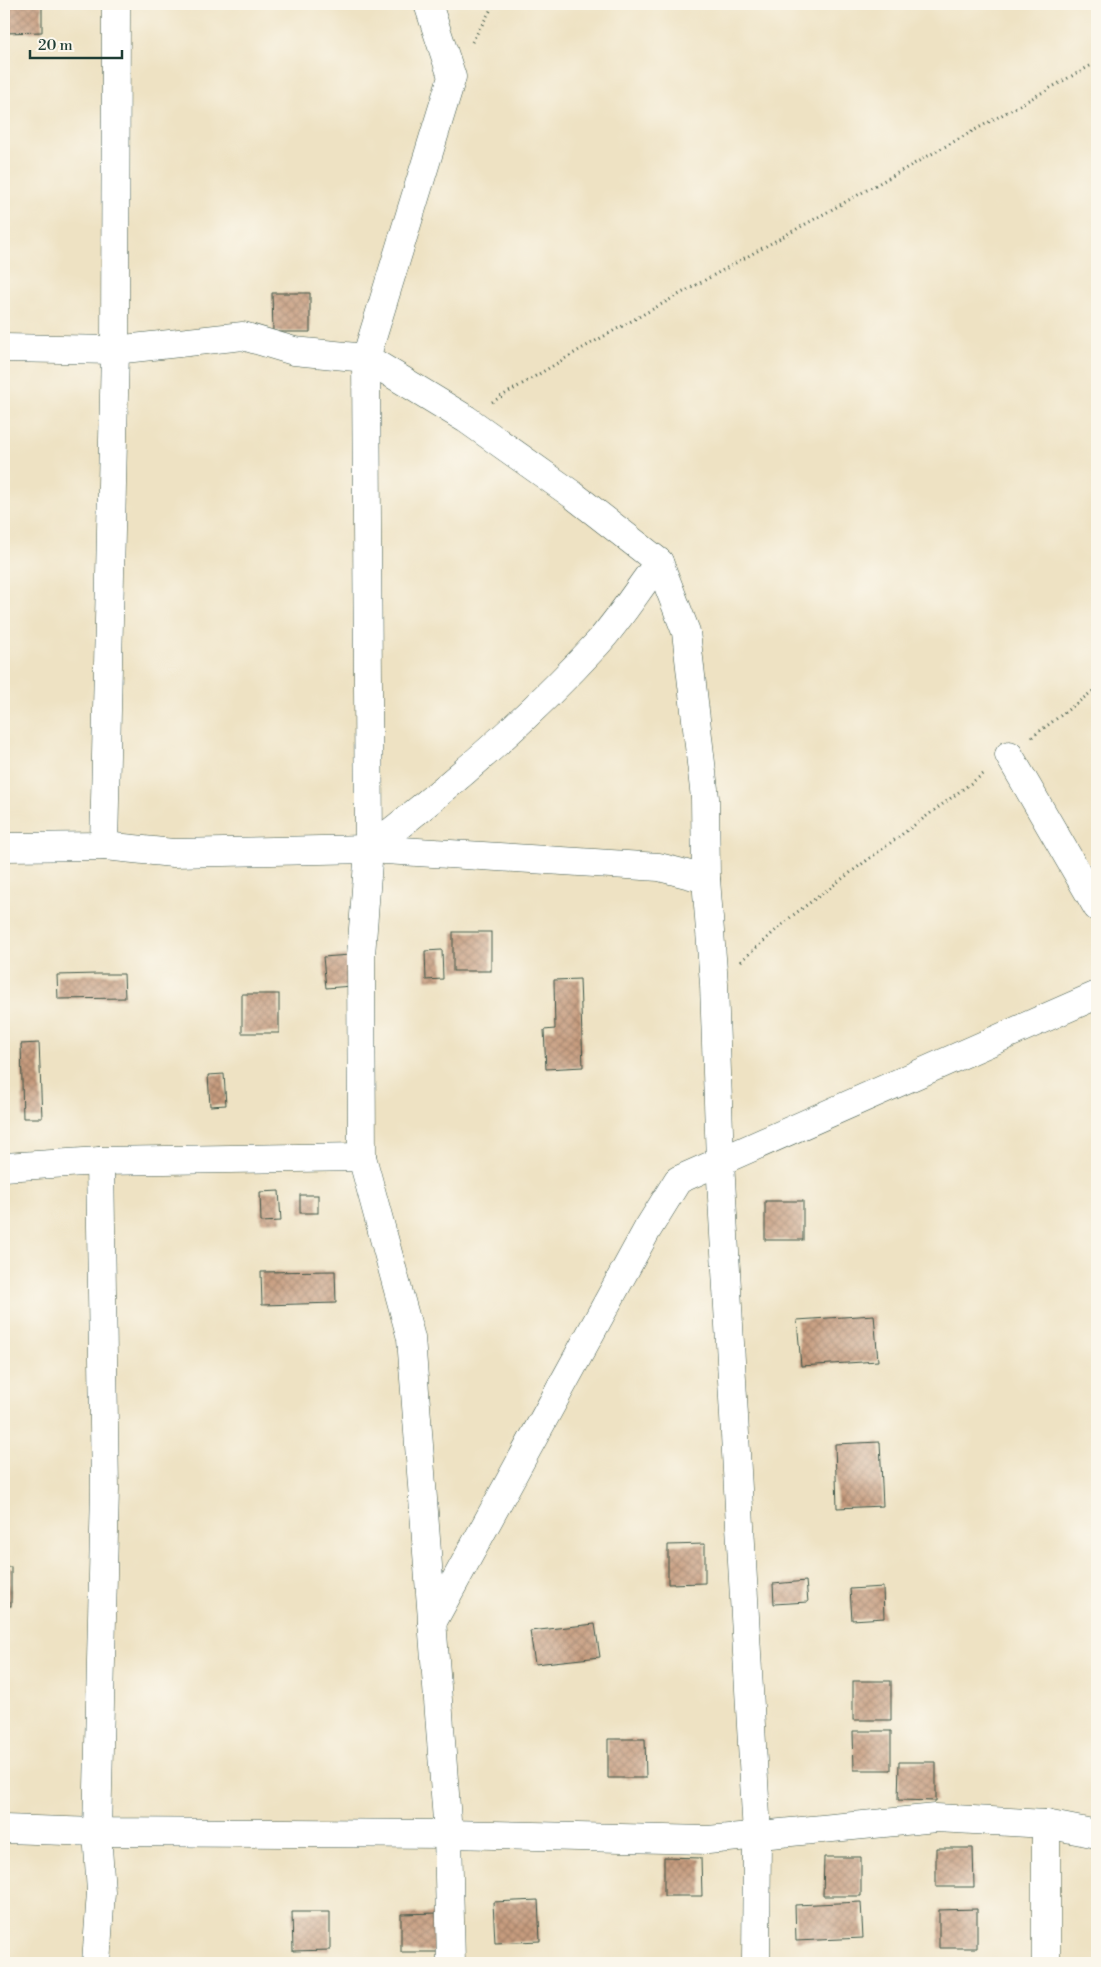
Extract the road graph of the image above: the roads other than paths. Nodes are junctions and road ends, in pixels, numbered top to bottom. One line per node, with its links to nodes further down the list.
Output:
1 (116, 4): 4 (street)
2 (428, 4): 5 (street)
3 (4, 348): 4 (street)
4 (114, 350): 5 (street); 8 (street)
5 (366, 358): 6 (street); 10 (street)
6 (659, 562): 10 (street); 11 (street)
7 (1009, 754): 12 (street)
8 (104, 846): 9 (street); 10 (street)
9 (4, 847)
10 (369, 849): 11 (street); 14 (street)
11 (706, 880): 15 (street)
12 (1097, 907)
13 (1097, 995): 15 (street)
14 (362, 1157): 16 (street); 18 (street)
15 (720, 1160): 18 (street); 24 (street)
16 (100, 1161): 17 (street); 21 (street)
17 (4, 1167)
18 (432, 1623): 22 (street)
19 (1046, 1824): 23 (street); 24 (street); 28 (street)
20 (4, 1829): 21 (street)
21 (97, 1832): 22 (street); 25 (street)
22 (448, 1834): 24 (street); 26 (street)
23 (1097, 1834)
24 (757, 1835): 27 (street)
25 (96, 1963)
26 (451, 1963)
27 (756, 1963)
28 (1046, 1963)

